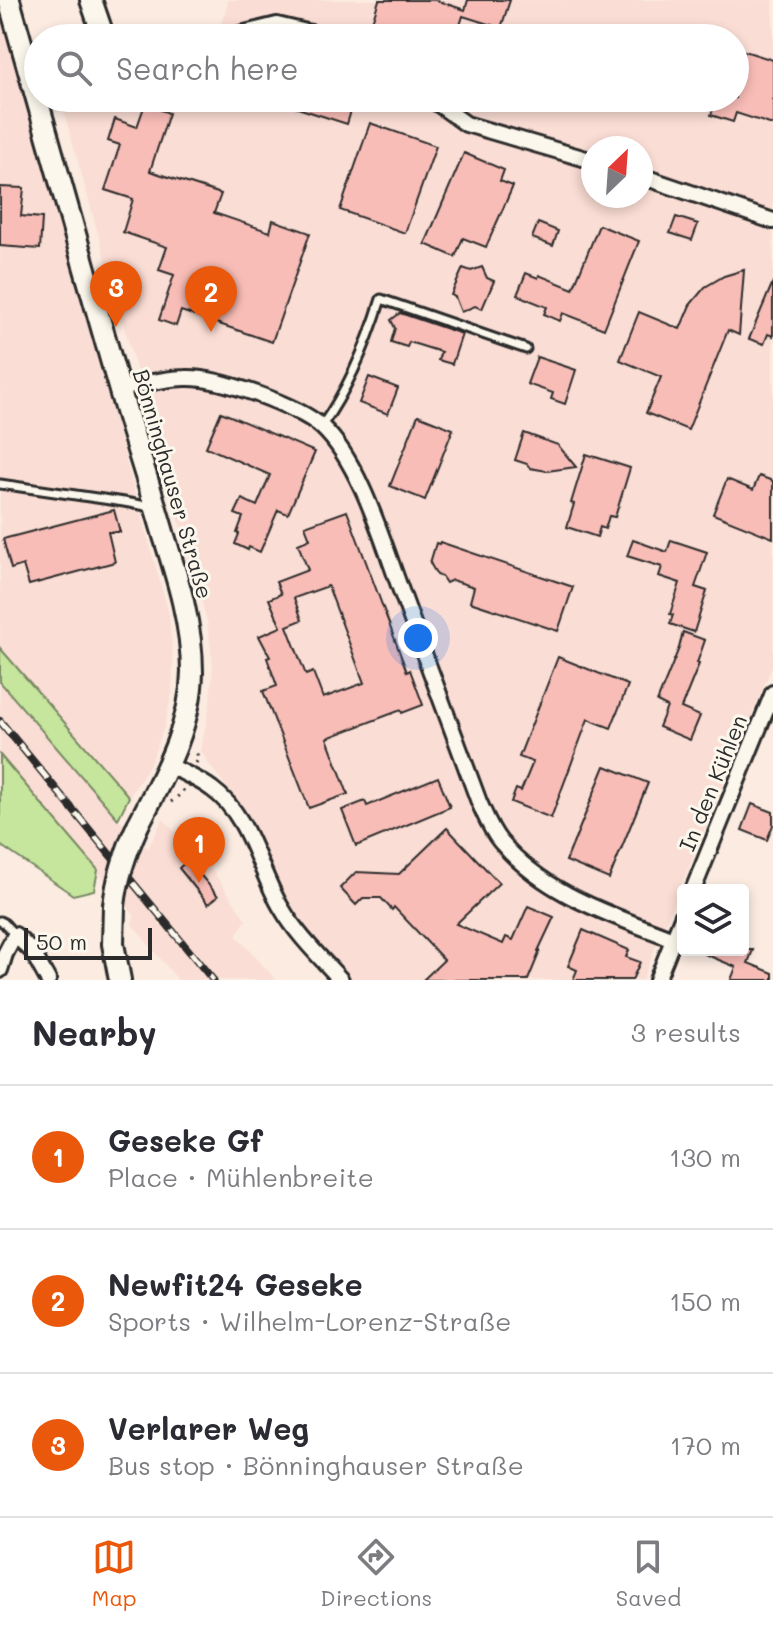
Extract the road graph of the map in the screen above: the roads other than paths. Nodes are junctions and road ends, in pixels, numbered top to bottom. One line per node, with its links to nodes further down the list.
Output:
1 (9, 0): 4 (main road, Bönninghauser Straße)
2 (91, 0): 3 (main road)
3 (99, 24)
4 (24, 48)
5 (43, 112): 11 (main road, Bönninghauser Straße)
6 (449, 112): 7 (street)
7 (581, 158)
8 (653, 180): 9 (street)
9 (773, 221)
10 (526, 349): 12 (lane)
11 (119, 389): 12 (street); 14 (main road, Bönninghauser Straße)
12 (321, 427): 21 (street)
13 (0, 484): 14 (lane)
14 (156, 508): 16 (main road, Bönninghauser Straße)
15 (773, 693): 17 (street, In den Kühlen)
16 (169, 765): 24 (main road, Bönninghauser Straße, bridge); 25 (street)
17 (695, 884)
18 (0, 921): 20 (lane)
19 (677, 929): 21 (street)
20 (15, 935): 22 (street); 23 (street)
21 (673, 939): 26 (street)
22 (0, 970)
23 (48, 980)
24 (120, 980)
25 (341, 980)
26 (657, 980)

